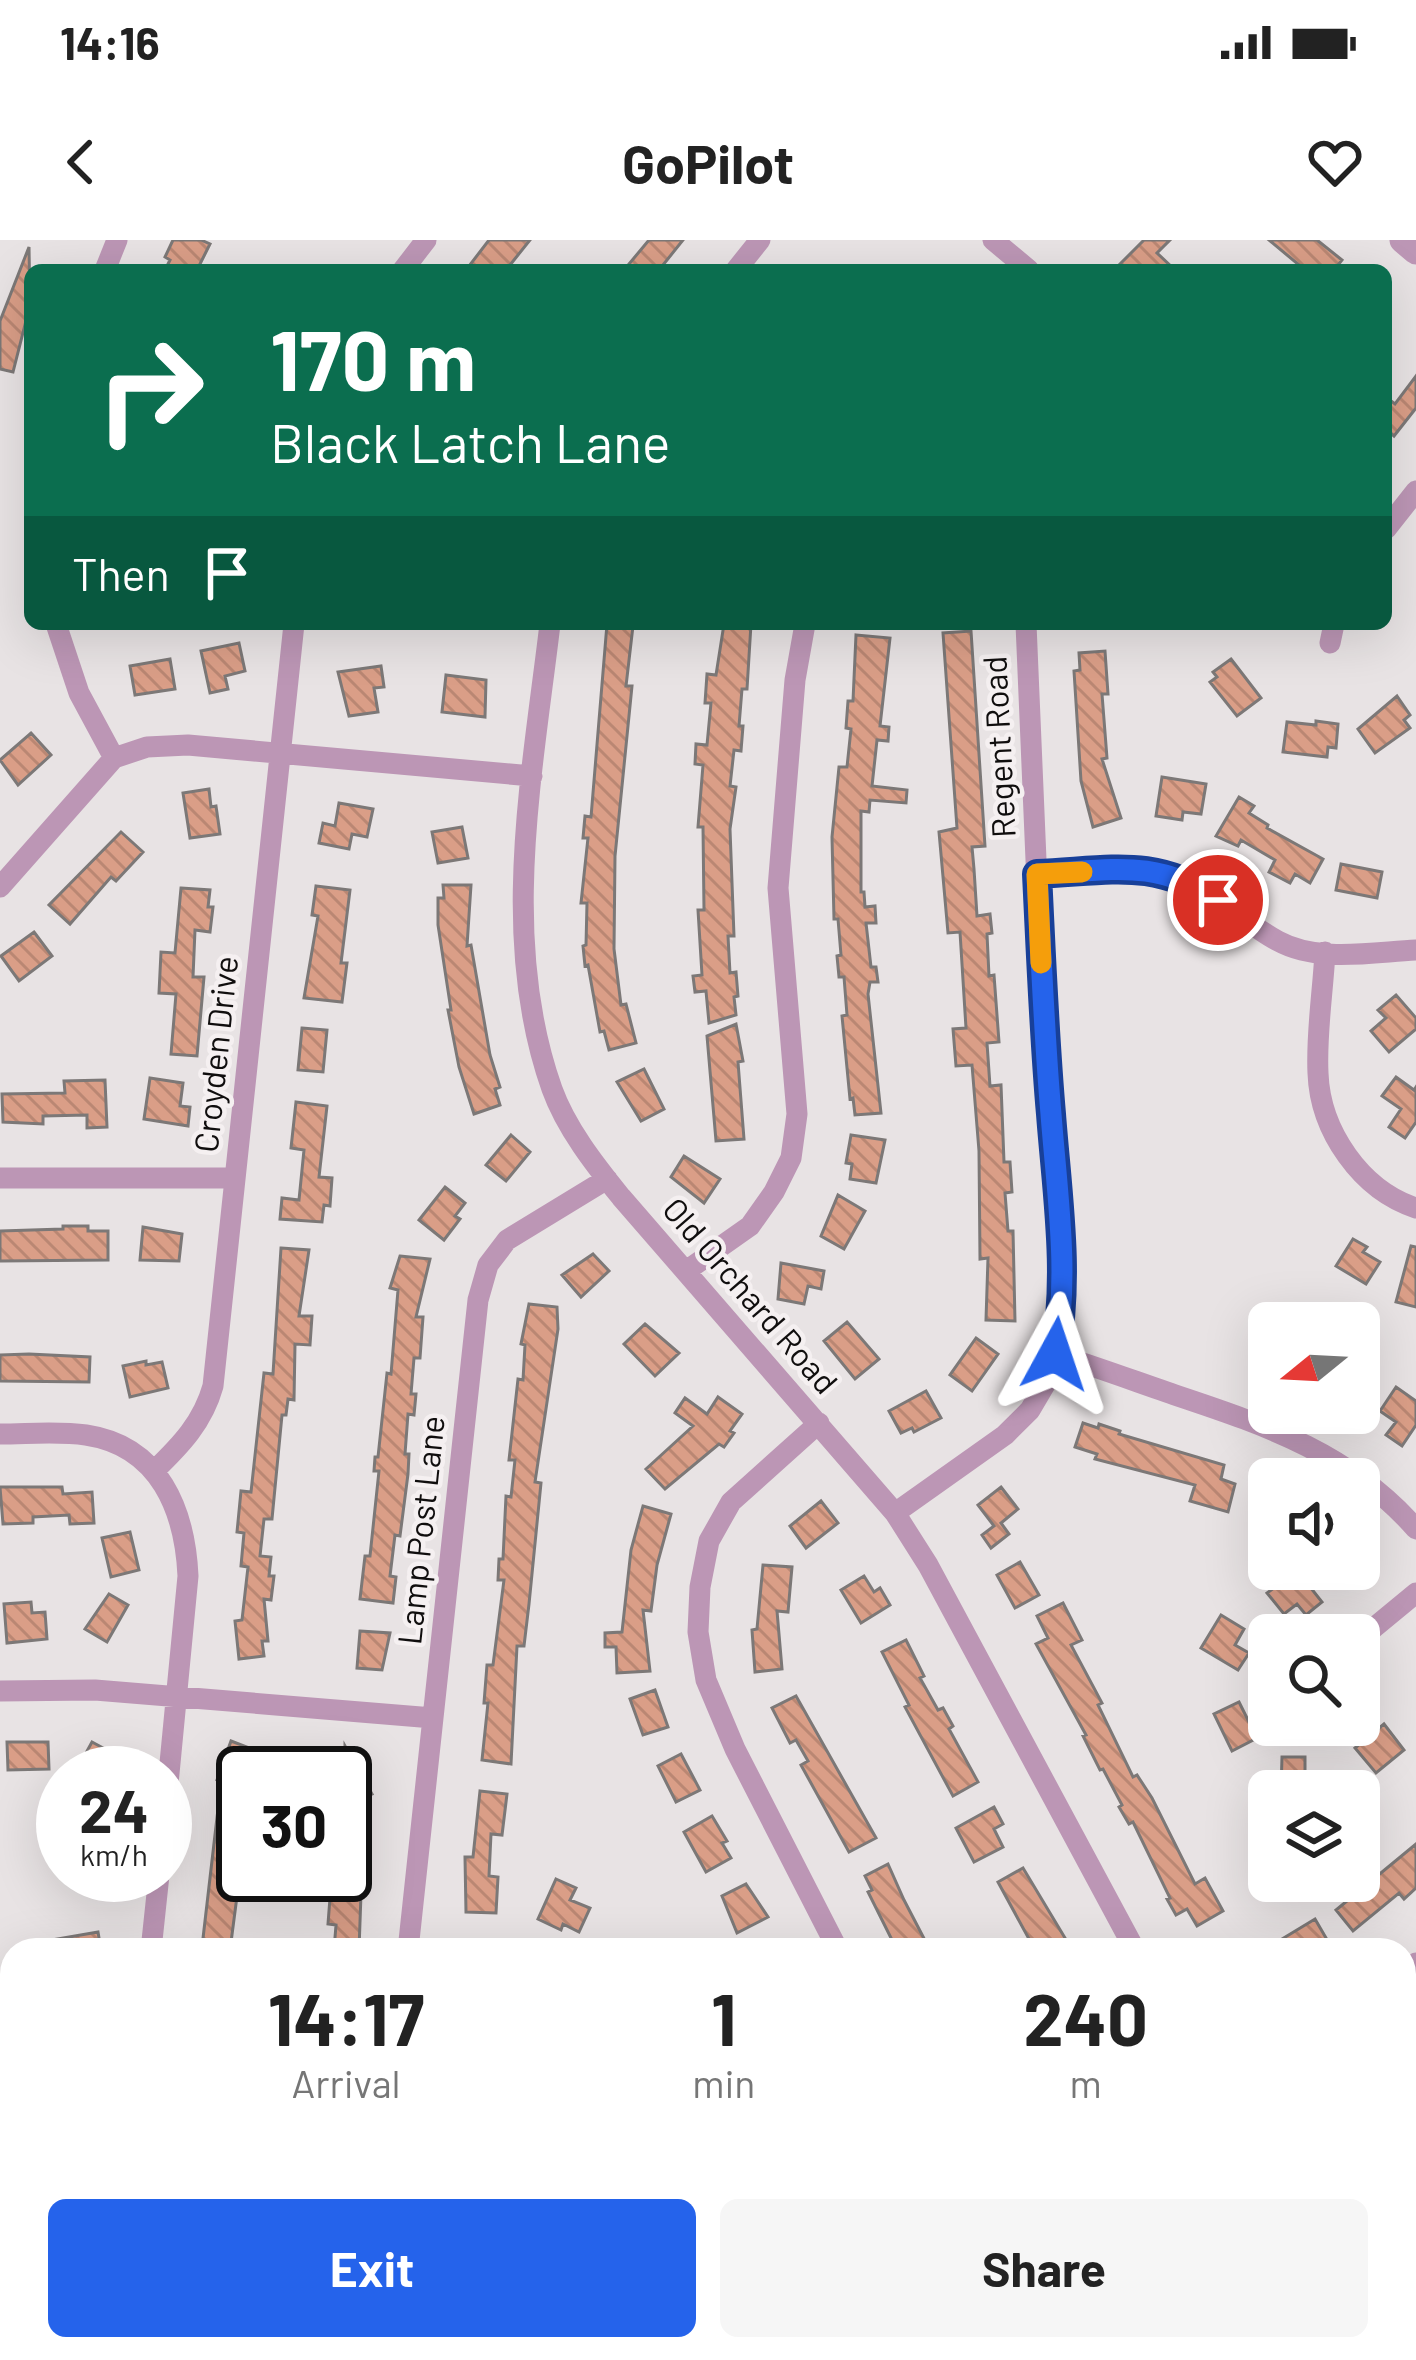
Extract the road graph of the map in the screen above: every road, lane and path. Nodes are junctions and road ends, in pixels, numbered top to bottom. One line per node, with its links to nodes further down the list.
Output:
1 (426, 240): 6 (street)
2 (760, 240): 7 (street)
3 (992, 240): 8 (street)
4 (1403, 240): 5 (street)
5 (1416, 250)
6 (408, 264)
7 (741, 264)
8 (1022, 264)
9 (1416, 491): 10 (street)
10 (1392, 521)
11 (58, 630): 17 (street)
12 (293, 630): 16 (street, Croyden Drive)
13 (549, 630): 18 (street, Old Orchard Road)
14 (804, 630): 27 (street)
15 (1026, 630): 19 (street, Regent Road)
16 (280, 752): 17 (street); 18 (street); 24 (street, Croyden Drive)
17 (114, 758): 20 (street)
18 (532, 776): 25 (street, Old Orchard Road)
19 (1037, 874): 22 (street); 28 (street, Regent Road)
20 (0, 887)
21 (1416, 950): 22 (street)
22 (1325, 952): 26 (street)
23 (0, 1178): 24 (street)
24 (235, 1178): 31 (street, Croyden Drive)
25 (607, 1179): 27 (street, Old Orchard Road); 38 (street, Lamp Post Lane)
26 (1416, 1208)
27 (686, 1271): 29 (street, Old Orchard Road)
28 (1055, 1354): 32 (street, Regent Road); 33 (street)
29 (819, 1423): 32 (street, Old Orchard Road); 43 (street)
30 (0, 1434): 31 (street)
31 (154, 1471): 37 (street)
32 (896, 1513): 44 (street, Old Orchard Road)
33 (1416, 1529)
34 (1416, 1593): 35 (street)
35 (1380, 1623)
36 (0, 1691): 37 (street)
37 (178, 1697): 38 (street); 39 (street)
38 (433, 1718): 42 (street, Lamp Post Lane)
39 (173, 1746)
40 (156, 1902): 41 (street)
41 (152, 1938)
42 (409, 1938)
43 (832, 1938)
44 (1129, 1938)

